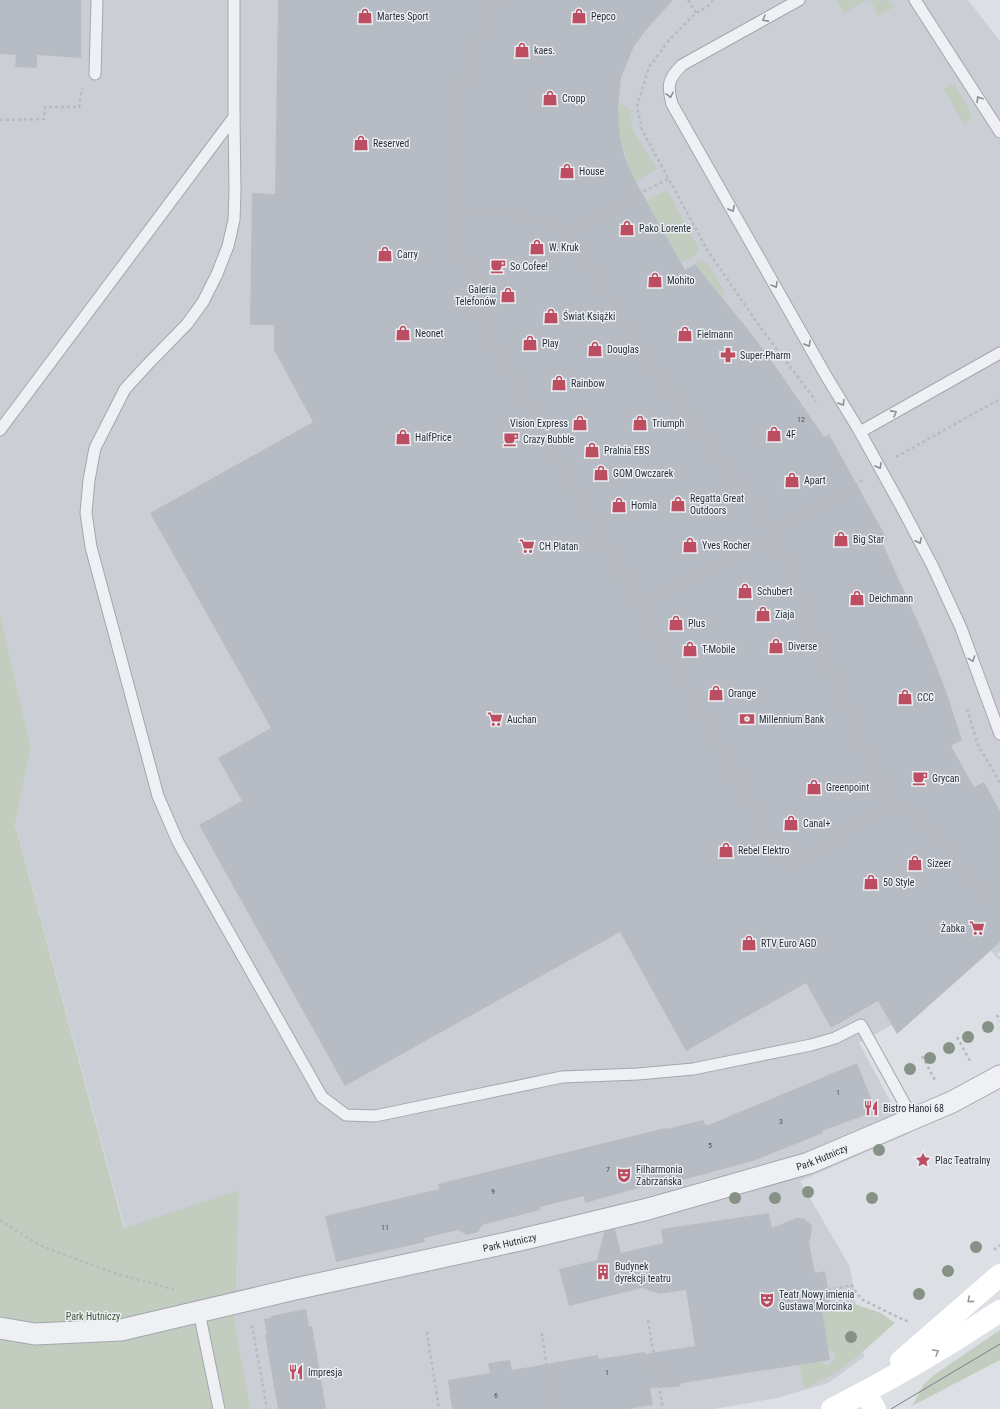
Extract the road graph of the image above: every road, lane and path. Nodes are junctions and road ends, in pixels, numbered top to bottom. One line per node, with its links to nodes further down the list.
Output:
1 (96, 0): 10 (lane)
2 (234, 0): 11 (lane)
3 (499, 0): 15 (path)
4 (688, 0): 9 (path)
5 (713, 0): 9 (path)
6 (799, 0): 21 (lane, one-way to 21)
7 (905, 0): 8 (lane)
8 (917, 4): 13 (lane, one-way to 8)
9 (696, 13): 14 (path)
10 (95, 74): 12 (path)
11 (234, 117): 20 (lane); 37 (lane)
12 (0, 120)
13 (1000, 132)
14 (668, 179): 16 (path); 19 (path)
15 (459, 214): 16 (path); 24 (path)
16 (570, 232): 23 (path)
17 (1000, 353): 21 (lane, one-way to 17)
18 (1000, 399): 22 (path)
19 (820, 406)
20 (0, 430)
21 (860, 432): 22 (lane, one-way to 22)
22 (880, 466): 23 (path); 26 (lane, one-way to 26)
23 (774, 533): 24 (path); 28 (path)
24 (641, 607): 28 (path)
25 (967, 707): 27 (path)
26 (1000, 734)
27 (1000, 783)
28 (896, 804): 29 (path)
29 (1000, 912)
30 (997, 1015): 31 (path)
31 (1000, 1022)
32 (957, 1037): 34 (path)
33 (922, 1056): 36 (path)
34 (970, 1060)
35 (1000, 1076): 37 (street, Park Hutniczy)
36 (938, 1086)
37 (913, 1119): 42 (street, Park Hutniczy)
38 (0, 1220): 41 (path)
39 (1000, 1274): 50 (main road, one-way to 50)
40 (828, 1290): 46 (path)
41 (181, 1292)
42 (247, 1300): 44 (street, Park Hutniczy); 52 (path)
43 (1000, 1311): 50 (main road, one-way to 43)
44 (199, 1312): 47 (street, Park Hutniczy); 51 (lane)
45 (648, 1320): 55 (path)
46 (906, 1321)
47 (0, 1328)
48 (427, 1332): 53 (path)
49 (542, 1333): 54 (path)
50 (870, 1401): 56 (main road)
51 (219, 1409)
52 (267, 1409)
53 (439, 1409)
54 (553, 1409)
55 (662, 1409)
56 (832, 1409)

